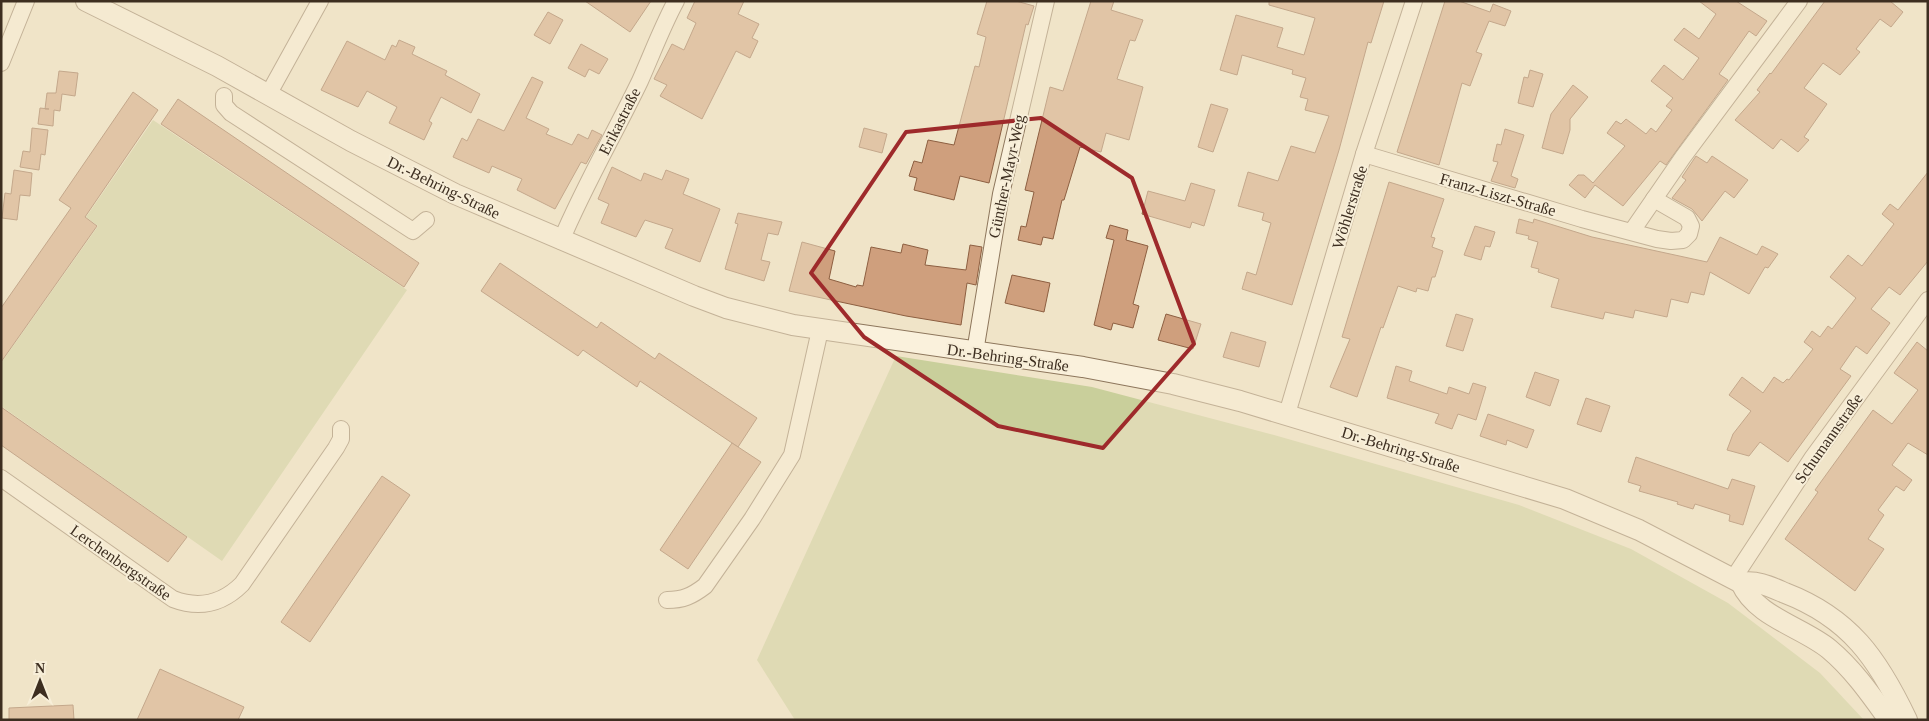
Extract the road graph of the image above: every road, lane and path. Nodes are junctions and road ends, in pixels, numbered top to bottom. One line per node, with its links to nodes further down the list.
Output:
1 (26, 1): 8 (street)
2 (86, 1): 9 (street, Dr.-Behring-Straße)
3 (320, 1): 9 (street)
4 (676, 1): 15 (street, Erikastraße)
5 (1046, 1): 18 (street, Günther-Mayr-Weg)
6 (1414, 1): 11 (street, Wöhlerstraße)
7 (1799, 1): 12 (street)
8 (1, 63)
9 (268, 95): 15 (street, Dr.-Behring-Straße)
10 (224, 96): 13 (street)
11 (1364, 154): 14 (street, Franz-Liszt-Straße); 19 (street, Wöhlerstraße)
12 (1654, 199): 14 (street); 14 (street, Franz-Liszt-Straße)
13 (426, 220)
14 (1632, 232)
15 (561, 241): 17 (street, Dr.-Behring-Straße)
16 (1928, 300): 22 (street, Schumannstraße)
17 (820, 330): 18 (street, Dr.-Behring-Straße); 23 (street)
18 (975, 352): 19 (street, Dr.-Behring-Straße)
19 (1287, 414): 22 (street, Dr.-Behring-Straße)
20 (341, 430): 21 (street, Lerchenbergstraße)
21 (1, 478)
22 (1737, 581): 24 (street); 25 (street, Dr.-Behring-Straße)
23 (667, 600)
24 (1889, 720)
25 (1907, 720)

